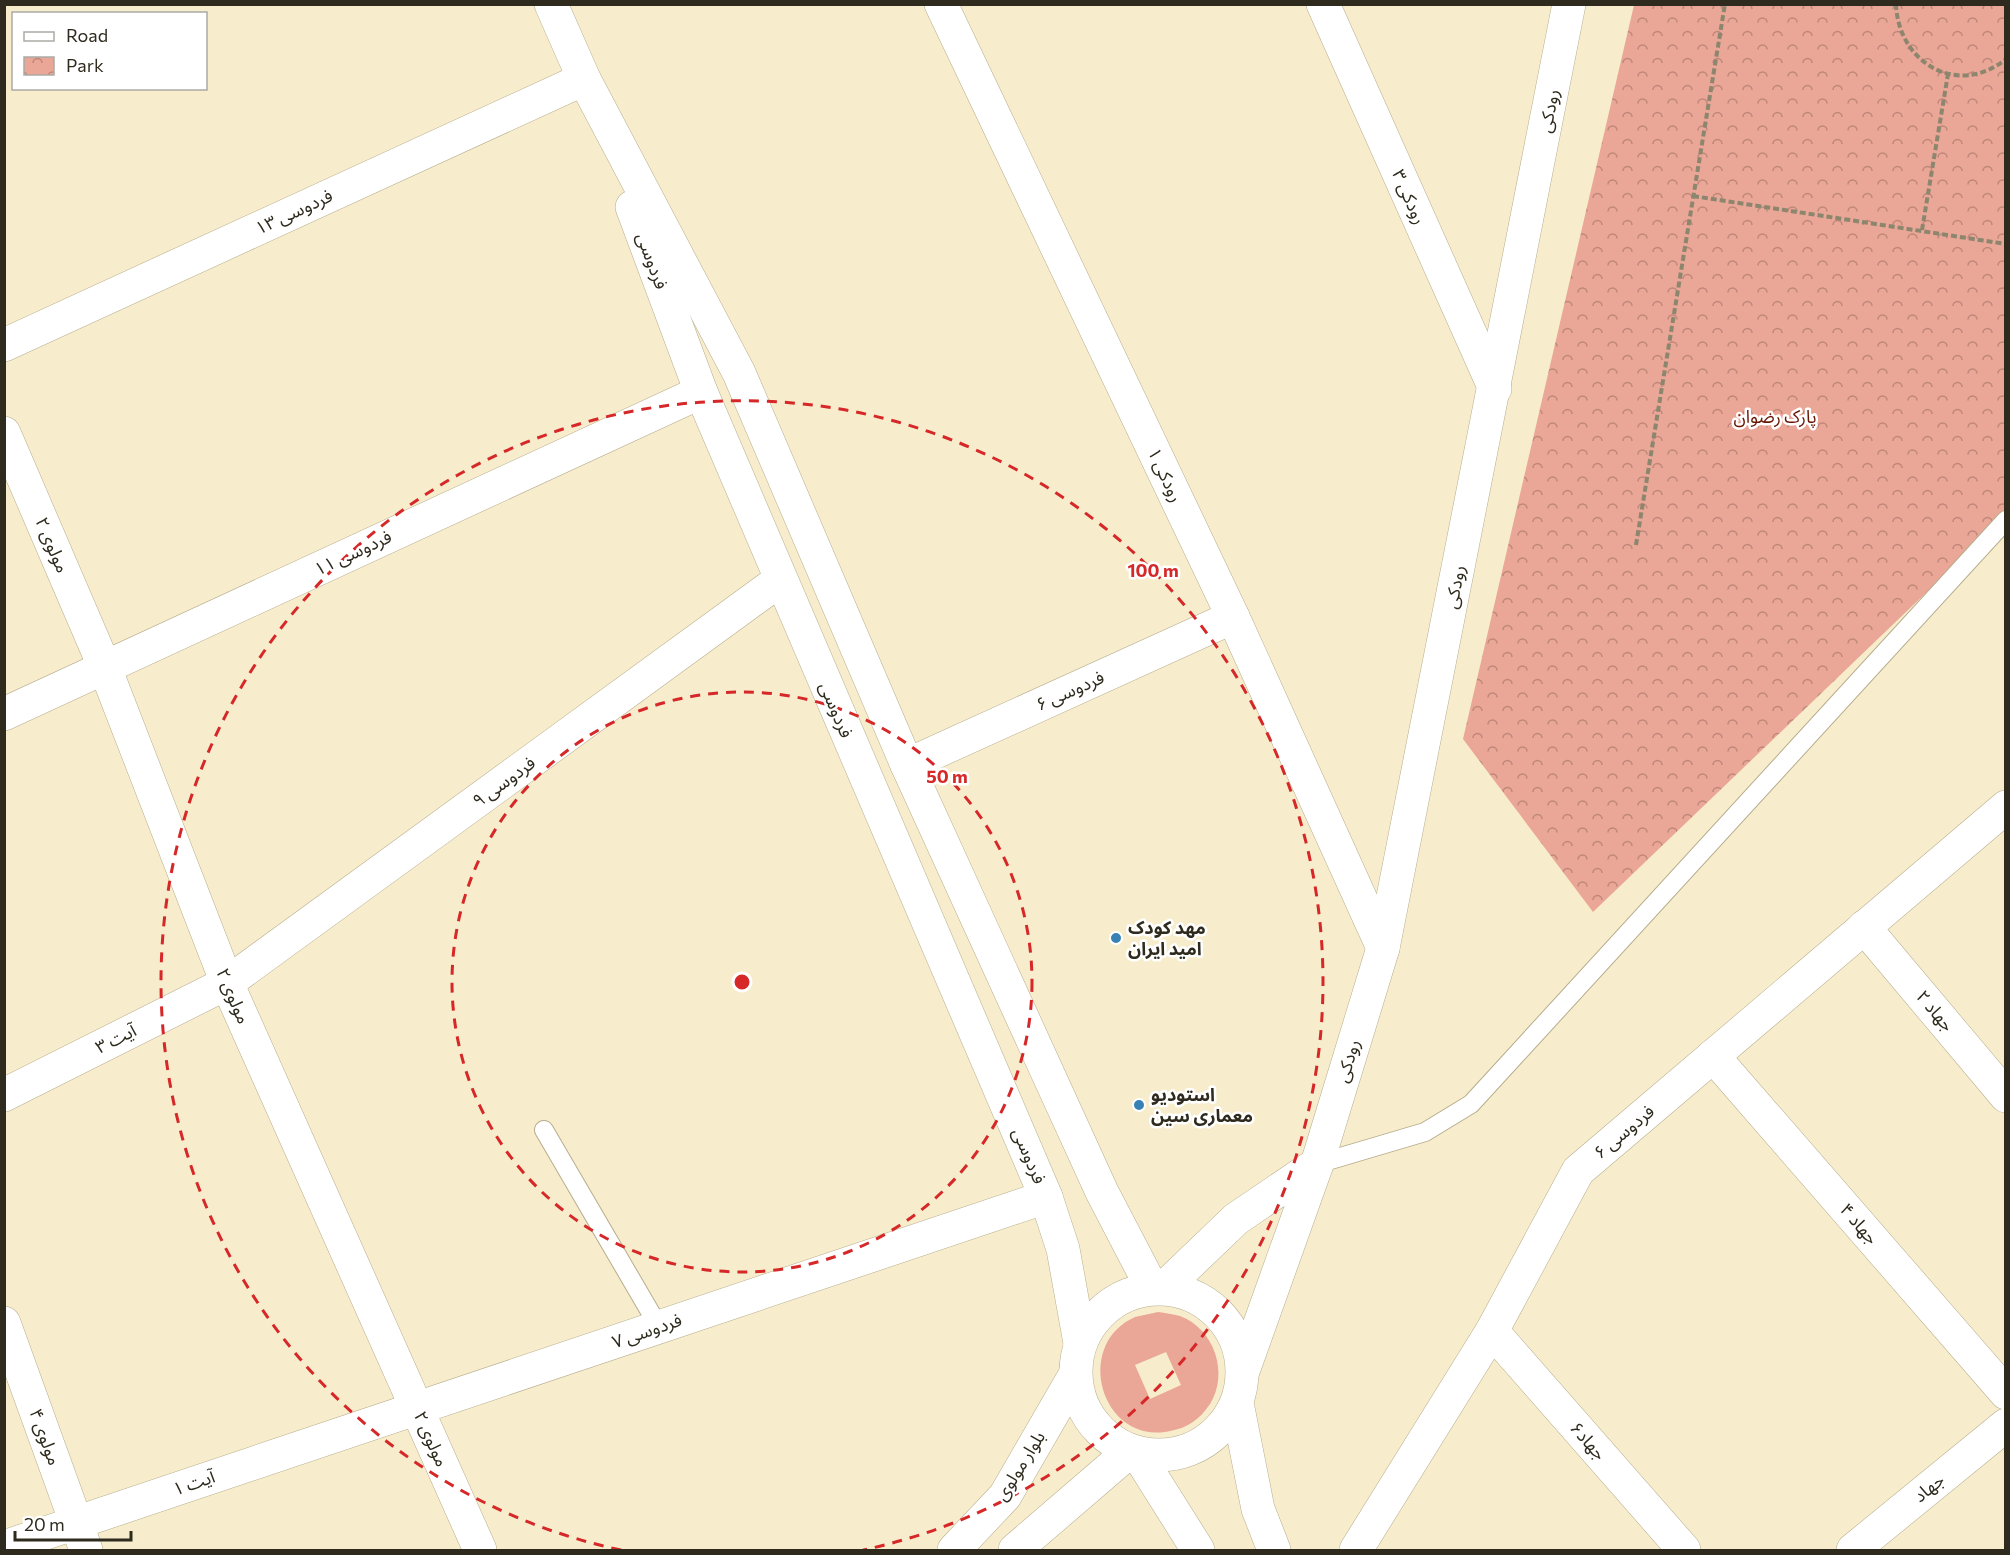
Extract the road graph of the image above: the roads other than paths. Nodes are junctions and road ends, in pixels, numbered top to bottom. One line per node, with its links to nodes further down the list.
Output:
1 (551, 4): 5 (street, فردوسی)
2 (941, 4): 12 (street, رودکی ۱)
3 (1323, 4): 7 (street, رودکی ۳)
4 (1569, 4): 7 (street, رودکی)
5 (584, 79): 6 (street, فردوسی ۱۳); 8 (street, فردوسی); 15 (street, فردوسی)
6 (4, 345)
7 (1495, 389): 18 (street, رودکی)
8 (701, 392): 11 (street, فردوسی); 13 (street, فردوسی ۱۱)
9 (4, 433): 13 (street, مولوی ۲)
10 (2006, 520): 24 (lane)
11 (780, 580): 19 (street, فردوسی ۹); 25 (street, فردوسی)
12 (1233, 617): 15 (street, فردوسی ۶); 18 (street, رودکی ۱)
13 (105, 668): 14 (street, فردوسی ۱۱); 19 (street, مولوی ۲)
14 (4, 714)
15 (907, 765): 26 (street, فردوسی)
16 (2006, 807): 17 (street, فردوسی ۶)
17 (1864, 927): 20 (street, فردوسی ۶); 22 (street, جهاد ۲)
18 (1383, 948): 24 (street, رودکی)
19 (227, 983): 21 (street, آیت ۳); 35 (street, مولوی ۲)
20 (1713, 1056): 29 (street, فردوسی ۶); 33 (street, جهاد ۴)
21 (4, 1095)
22 (2006, 1096)
23 (544, 1130): 28 (lane)
24 (1317, 1164): 26 (street); 31 (street, رودکی)
25 (1046, 1197): 28 (street, فردوسی ۷); 30 (street, فردوسی)
26 (1158, 1288): 30 (street); 31 (street)
27 (4, 1323): 39 (street, مولوی ۴)
28 (659, 1327): 35 (street, فردوسی ۷)
29 (1492, 1331): 46 (street, فردوسی ۶); 47 (street, جهاد۶)
30 (1080, 1342): 32 (street)
31 (1243, 1371): 34 (street)
32 (1075, 1375): 37 (street); 42 (street, بلوار مولوی)
33 (2006, 1393)
34 (1237, 1403): 37 (street); 45 (street)
35 (417, 1408): 38 (street, فردوسی ۷); 41 (street, مولوی ۲)
36 (2006, 1425): 48 (street, جهاد)
37 (1133, 1452): 43 (street); 44 (street)
38 (247, 1465): 39 (street, آیت ۱)
39 (81, 1537): 40 (street, آیت ۱)
40 (4, 1547)
41 (480, 1551)
42 (954, 1551)
43 (1015, 1551)
44 (1198, 1551)
45 (1274, 1551)
46 (1356, 1551)
47 (1684, 1551)
48 (1853, 1551)

